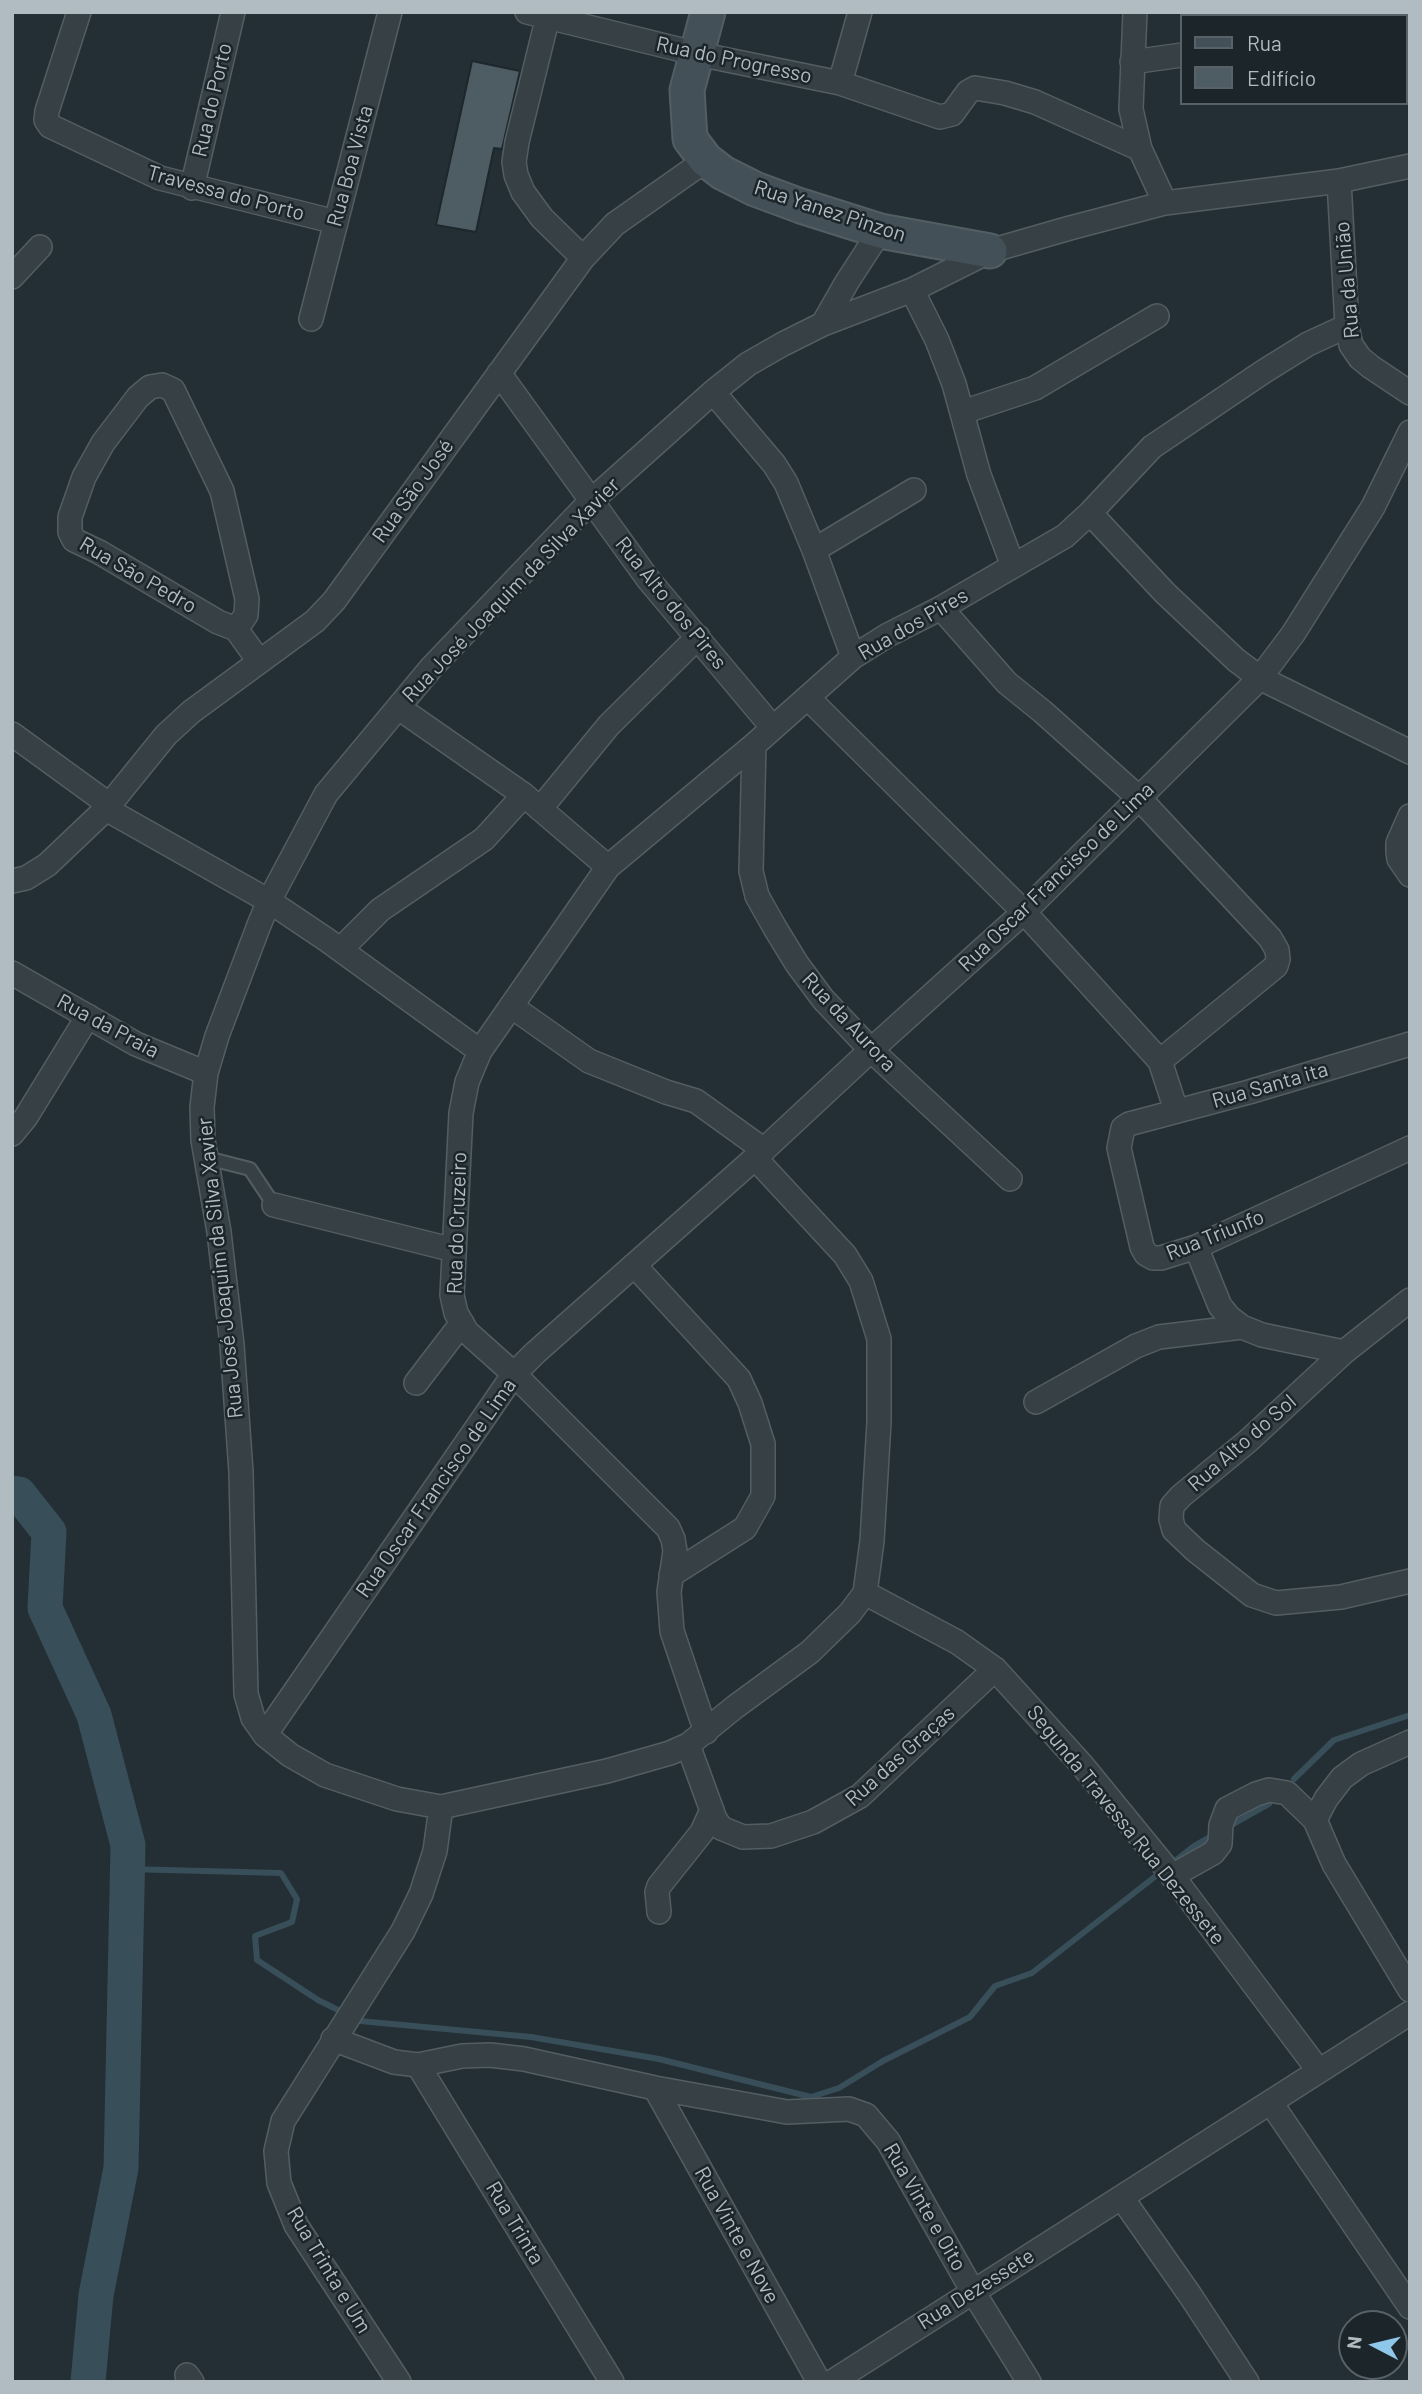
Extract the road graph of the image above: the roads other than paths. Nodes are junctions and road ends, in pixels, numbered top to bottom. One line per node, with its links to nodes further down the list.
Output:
1 (79, 12): 16 (street, Travessa do Porto)
2 (233, 12): 16 (street, Rua do Porto)
3 (390, 12): 18 (street, Rua Boa Vista)
4 (709, 12): 8 (street, Rua Yanez Pinzon)
5 (860, 12): 11 (street)
6 (1135, 12): 10 (street)
7 (541, 14): 8 (street, Rua do Progresso); 22 (street)
8 (698, 54): 11 (street, Rua do Progresso); 13 (street, Rua Yanez Pinzon)
9 (1180, 55): 10 (street)
10 (1132, 62): 12 (street)
11 (840, 83): 12 (street, Rua do Progresso)
12 (1140, 149): 17 (street)
13 (706, 160): 19 (street, Rua Yanez Pinzon); 22 (street, Rua São José)
14 (1410, 166): 15 (street, Rua José Joaquim da Silva Xavier)
15 (1339, 181): 17 (street, Rua José Joaquim da Silva Xavier); 28 (street, Rua da União)
16 (192, 188): 18 (street, Travessa do Porto)
17 (1165, 203): 21 (street, Rua José Joaquim da Silva Xavier)
18 (335, 222): 26 (street, Rua Boa Vista)
19 (880, 231): 21 (street, Rua Yanez Pinzon); 27 (street)
20 (40, 247): 23 (street)
21 (990, 251): 24 (street, Rua José Joaquim da Silva Xavier)
22 (583, 258): 29 (street, Rua São José)
23 (12, 277)
24 (912, 290): 27 (street, Rua José Joaquim da Silva Xavier); 32 (street)
25 (1157, 316): 32 (street)
26 (310, 319)
27 (823, 324): 30 (street, Rua José Joaquim da Silva Xavier)
28 (1347, 326): 31 (street, Rua da União); 36 (street, Rua dos Pires)
29 (499, 373): 35 (street, Rua Alto dos Pires); 43 (street, Rua São José)
30 (713, 392): 35 (street, Rua José Joaquim da Silva Xavier); 37 (street)
31 (1410, 393)
32 (963, 412): 38 (street)
33 (1410, 432): 44 (street, Rua Oscar Francisco de Lima)
34 (914, 490): 37 (street)
35 (590, 502): 41 (street, Rua Alto dos Pires); 46 (street, Rua José Joaquim da Silva Xavier)
36 (1090, 513): 38 (street, Rua dos Pires); 44 (street)
37 (814, 550): 42 (street)
38 (1013, 566): 39 (street, Rua dos Pires)
39 (941, 608): 42 (street, Rua dos Pires); 51 (street)
40 (236, 629): 40 (street, Rua São Pedro); 43 (street, Rua São Pedro)
41 (698, 637): 47 (street, Rua Alto dos Pires); 52 (street)
42 (853, 657): 45 (street, Rua dos Pires)
43 (259, 661): 53 (street, Rua São José)
44 (1260, 678): 50 (street); 51 (street, Rua Oscar Francisco de Lima)
45 (808, 698): 47 (street, Rua dos Pires); 59 (street)
46 (399, 708): 52 (street); 58 (street, Rua José Joaquim da Silva Xavier)
47 (773, 728): 49 (street, Rua dos Pires)
48 (12, 734): 53 (street)
49 (754, 745): 55 (street, Rua dos Pires); 65 (street, Rua da Aurora)
50 (1410, 752)
51 (1139, 798): 59 (street, Rua Oscar Francisco de Lima); 67 (street)
52 (532, 802): 55 (street); 60 (street)
53 (106, 809): 57 (street, Rua São José); 58 (street)
54 (1410, 816): 56 (street)
55 (608, 867): 62 (street, Rua dos Pires)
56 (1410, 875)
57 (12, 881)
58 (269, 901): 60 (street); 68 (street, Rua José Joaquim da Silva Xavier)
59 (1024, 912): 65 (street, Rua Oscar Francisco de Lima); 67 (street)
60 (341, 949): 66 (street)
61 (12, 973): 63 (street, Rua da Praia)
62 (510, 1006): 66 (street, Rua dos Pires); 73 (street)
63 (88, 1016): 68 (street, Rua da Praia); 71 (street)
64 (1410, 1044): 69 (street, Rua Santa ita)
65 (871, 1049): 73 (street, Rua Oscar Francisco de Lima); 75 (street, Rua da Aurora)
66 (480, 1051): 78 (street, Rua do Cruzeiro)
67 (1160, 1061): 69 (street)
68 (206, 1073): 74 (street, Rua José Joaquim da Silva Xavier)
69 (1176, 1110): 70 (street, Rua Santa ita)
70 (1129, 1124): 77 (street, Rua Triunfo)
71 (12, 1135)
72 (1410, 1148): 77 (street, Rua Triunfo)
73 (760, 1154): 79 (street, Rua Oscar Francisco de Lima); 89 (street)
74 (207, 1158): 76 (lane); 91 (street, Rua José Joaquim da Silva Xavier)
75 (1010, 1180)
76 (274, 1206): 78 (street)
77 (1196, 1247): 82 (street)
78 (454, 1250): 81 (street, Rua do Cruzeiro)
79 (634, 1265): 84 (street, Rua Oscar Francisco de Lima); 87 (street)
80 (1410, 1300): 83 (street, Rua Alto do Sol)
81 (462, 1323): 84 (street, Rua do Cruzeiro); 85 (street)
82 (1242, 1327): 83 (street); 86 (street)
83 (1345, 1352): 88 (street, Rua Alto do Sol)
84 (514, 1374): 87 (street, Rua do Cruzeiro); 91 (street, Rua Oscar Francisco de Lima)
85 (416, 1383)
86 (1036, 1402)
87 (671, 1575): 92 (street, Rua das Graças)
88 (1410, 1581)
89 (865, 1592): 90 (street, Segunda Travessa Rua Dezessete); 92 (street, Rua José Joaquim da Silva Xavier)
90 (995, 1669): 95 (street, Rua das Graças); 97 (street, Segunda Travessa Rua Dezessete)
91 (265, 1735): 94 (street, Rua José Joaquim da Silva Xavier)
92 (697, 1739): 94 (street, Rua José Joaquim da Silva Xavier); 95 (street, Rua das Graças)
93 (1410, 1742): 96 (street)
94 (441, 1807): 101 (street)
95 (712, 1810): 98 (street)
96 (1315, 1820): 97 (street); 99 (street)
97 (1167, 1869): 103 (street, Segunda Travessa Rua Dezessete)
98 (659, 1912)
99 (1410, 1990)
100 (1410, 2013): 103 (street, Rua Dezessete)
101 (337, 2033): 102 (street); 109 (street, Rua Trinta e Um)
102 (418, 2065): 104 (street); 110 (street, Rua Trinta)
103 (1319, 2071): 105 (street, Rua Dezessete)
104 (655, 2088): 107 (street, Rua Vinte e Oito); 111 (street, Rua Vinte e Nove)
105 (1271, 2103): 106 (street, Rua Dezessete); 108 (street)
106 (1122, 2198): 107 (street, Rua Dezessete); 114 (street)
107 (972, 2290): 112 (street, Rua Dezessete); 113 (street, Rua Vinte e Oito)
108 (1410, 2307)
109 (399, 2382)
110 (612, 2382)
111 (819, 2382)
112 (832, 2382)
113 (1029, 2382)
114 (1247, 2382)

